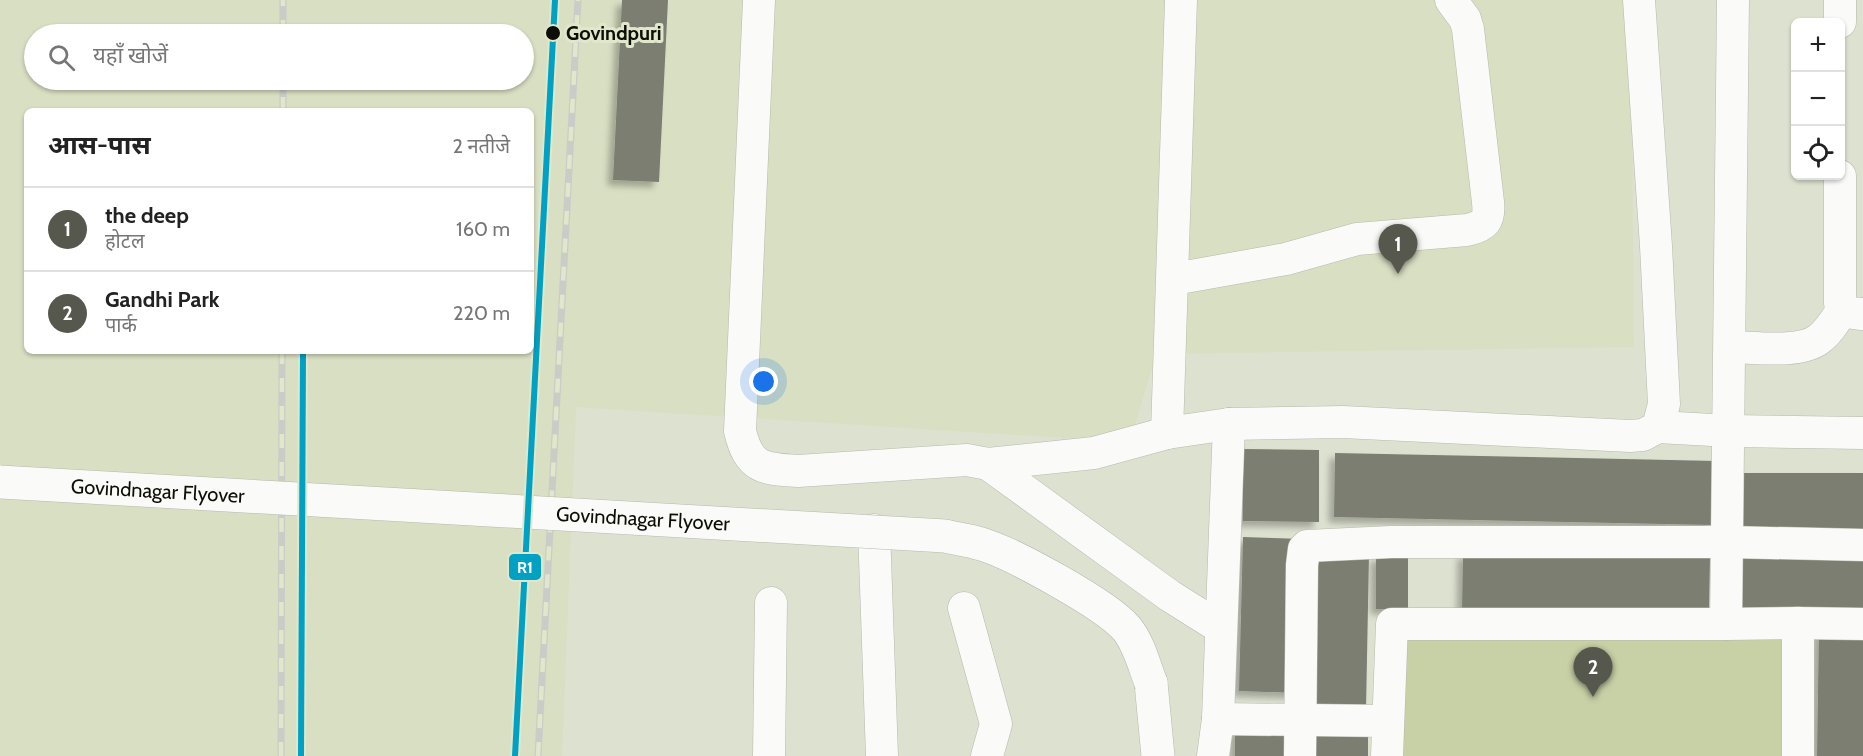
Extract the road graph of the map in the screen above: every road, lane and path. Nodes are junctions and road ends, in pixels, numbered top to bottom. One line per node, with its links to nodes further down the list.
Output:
1 (759, 0): 17 (street)
2 (1181, 0): 9 (street)
3 (1450, 0): 9 (street)
4 (1639, 0): 13 (street)
5 (1733, 0): 11 (street)
6 (1840, 0): 7 (street)
7 (1840, 18)
8 (1840, 180): 10 (street)
9 (1174, 279): 15 (street)
10 (1853, 311): 11 (street)
11 (1730, 347): 14 (street)
12 (1229, 423): 13 (street); 15 (street); 27 (street)
13 (1658, 427): 14 (street)
14 (1730, 431): 16 (street); 20 (street)
15 (1167, 433): 17 (street)
16 (1863, 433)
17 (988, 464): 27 (street)
18 (0, 482): 19 (main road, Govindnagar Flyover, bridge)
19 (874, 531): 32 (street); 34 (main road, Govindnagar Flyover, bridge)
20 (1728, 542): 21 (street); 25 (street); 29 (street)
21 (1863, 545)
22 (771, 603): 31 (street)
23 (964, 608): 33 (street)
24 (1798, 623): 25 (street); 26 (street); 38 (street)
25 (1726, 624): 30 (street)
26 (1863, 624)
27 (1221, 628): 28 (street)
28 (1218, 719): 29 (street); 35 (street)
29 (1301, 720): 30 (street); 36 (street)
30 (1388, 721): 37 (street)
31 (769, 756)
32 (882, 756)
33 (987, 756)
34 (1158, 756)
35 (1213, 756)
36 (1300, 756)
37 (1387, 756)
38 (1798, 756)

